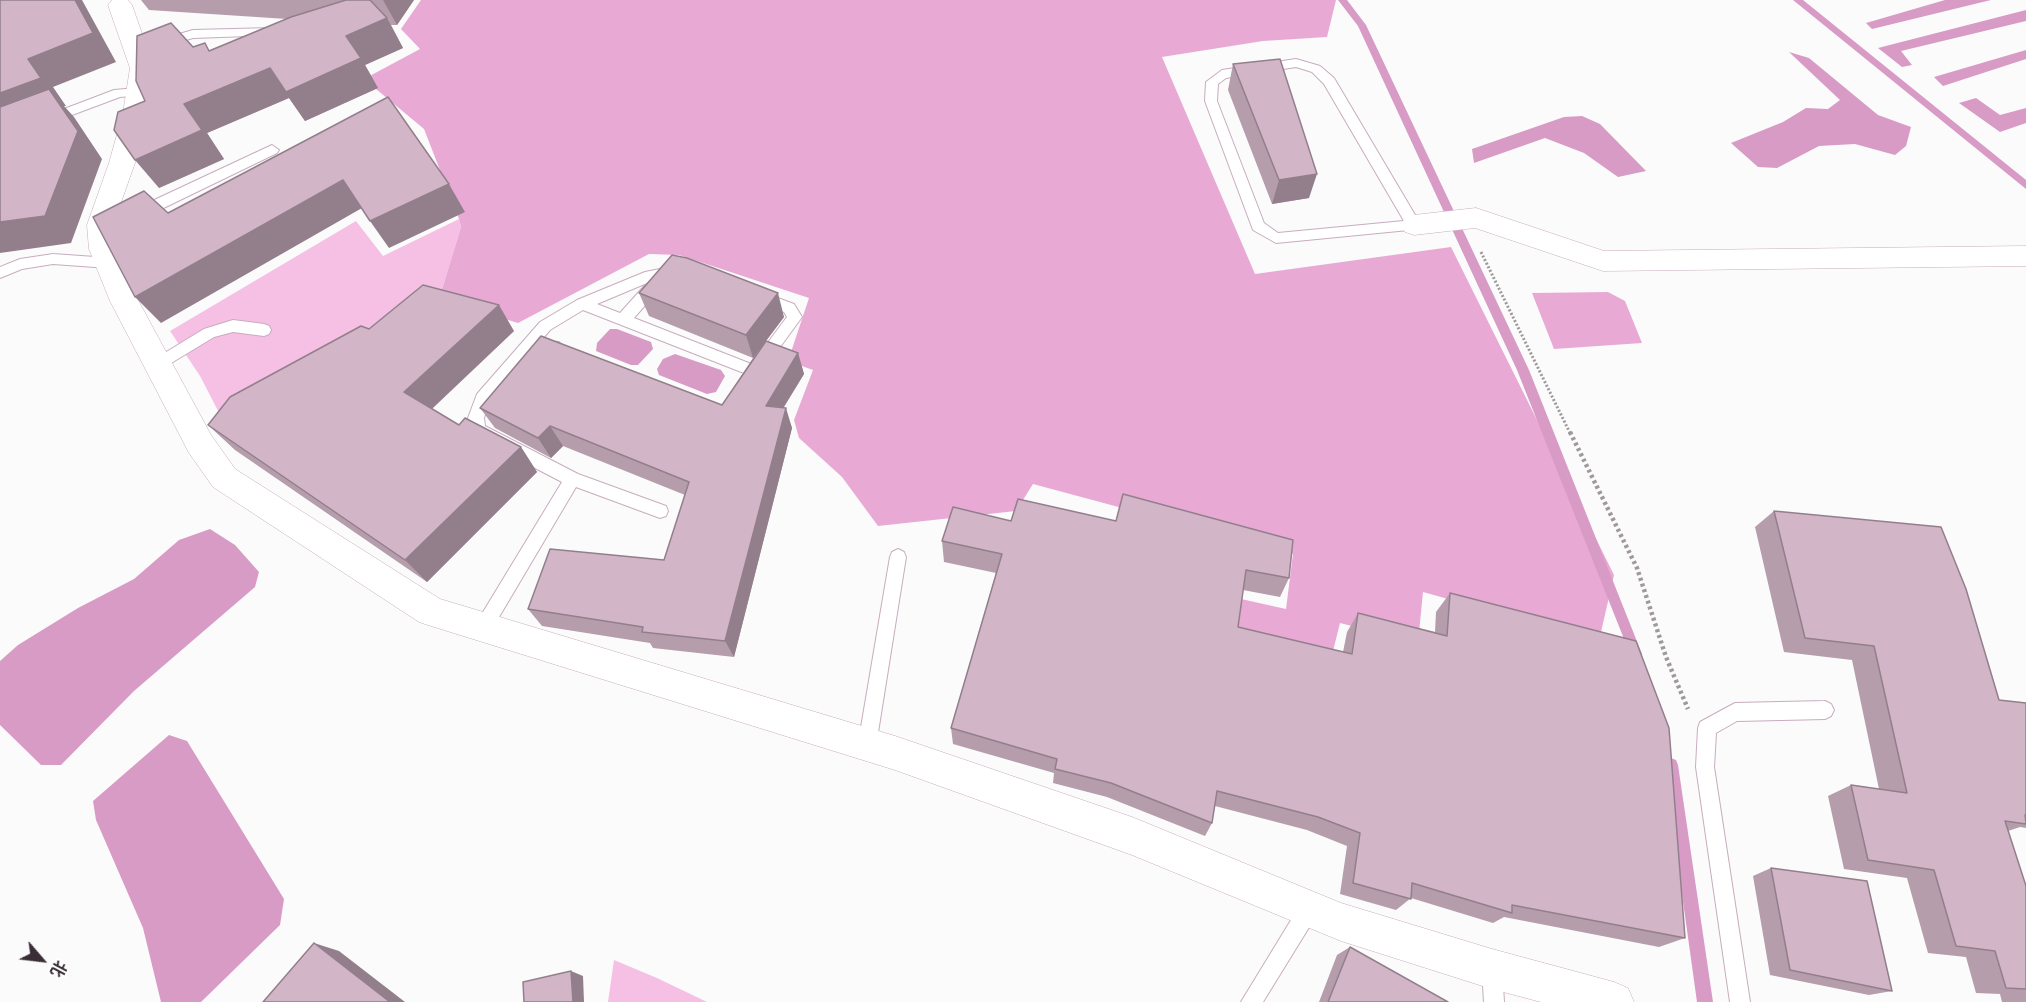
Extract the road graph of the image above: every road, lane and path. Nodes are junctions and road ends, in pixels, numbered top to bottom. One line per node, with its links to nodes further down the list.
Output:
1 (122, 2): 3 (street)
2 (286, 32): 3 (lane)
3 (146, 51): 4 (street)
4 (138, 92): 5 (lane); 9 (street)
5 (33, 125)
6 (272, 150): 9 (lane)
7 (1465, 219): 8 (street); 10 (street); 29 (path)
8 (1414, 225): 8 (lane)
9 (112, 226): 11 (street)
10 (2026, 256)
11 (109, 263): 12 (lane); 21 (street)
12 (0, 273)
13 (665, 273): 14 (lane); 16 (lane); 17 (lane)
14 (694, 274)
15 (746, 291): 22 (lane)
16 (582, 304): 17 (lane); 19 (lane)
17 (623, 320): 22 (lane)
18 (264, 330): 21 (lane)
19 (526, 347): 20 (lane); 24 (lane)
20 (564, 349)
21 (158, 364): 27 (street)
22 (754, 371): 23 (lane)
23 (742, 387)
24 (572, 479): 25 (lane); 27 (lane)
25 (660, 511)
26 (898, 557): 30 (lane)
27 (483, 628): 30 (street)
28 (1825, 710): 29 (lane)
29 (1707, 728): 36 (lane)
30 (867, 745): 31 (street)
31 (1309, 909): 32 (street); 33 (lane)
32 (1492, 969): 34 (lane); 35 (street)
33 (1251, 1002)
34 (1494, 1002)
35 (1614, 1002)
36 (1740, 1002)

